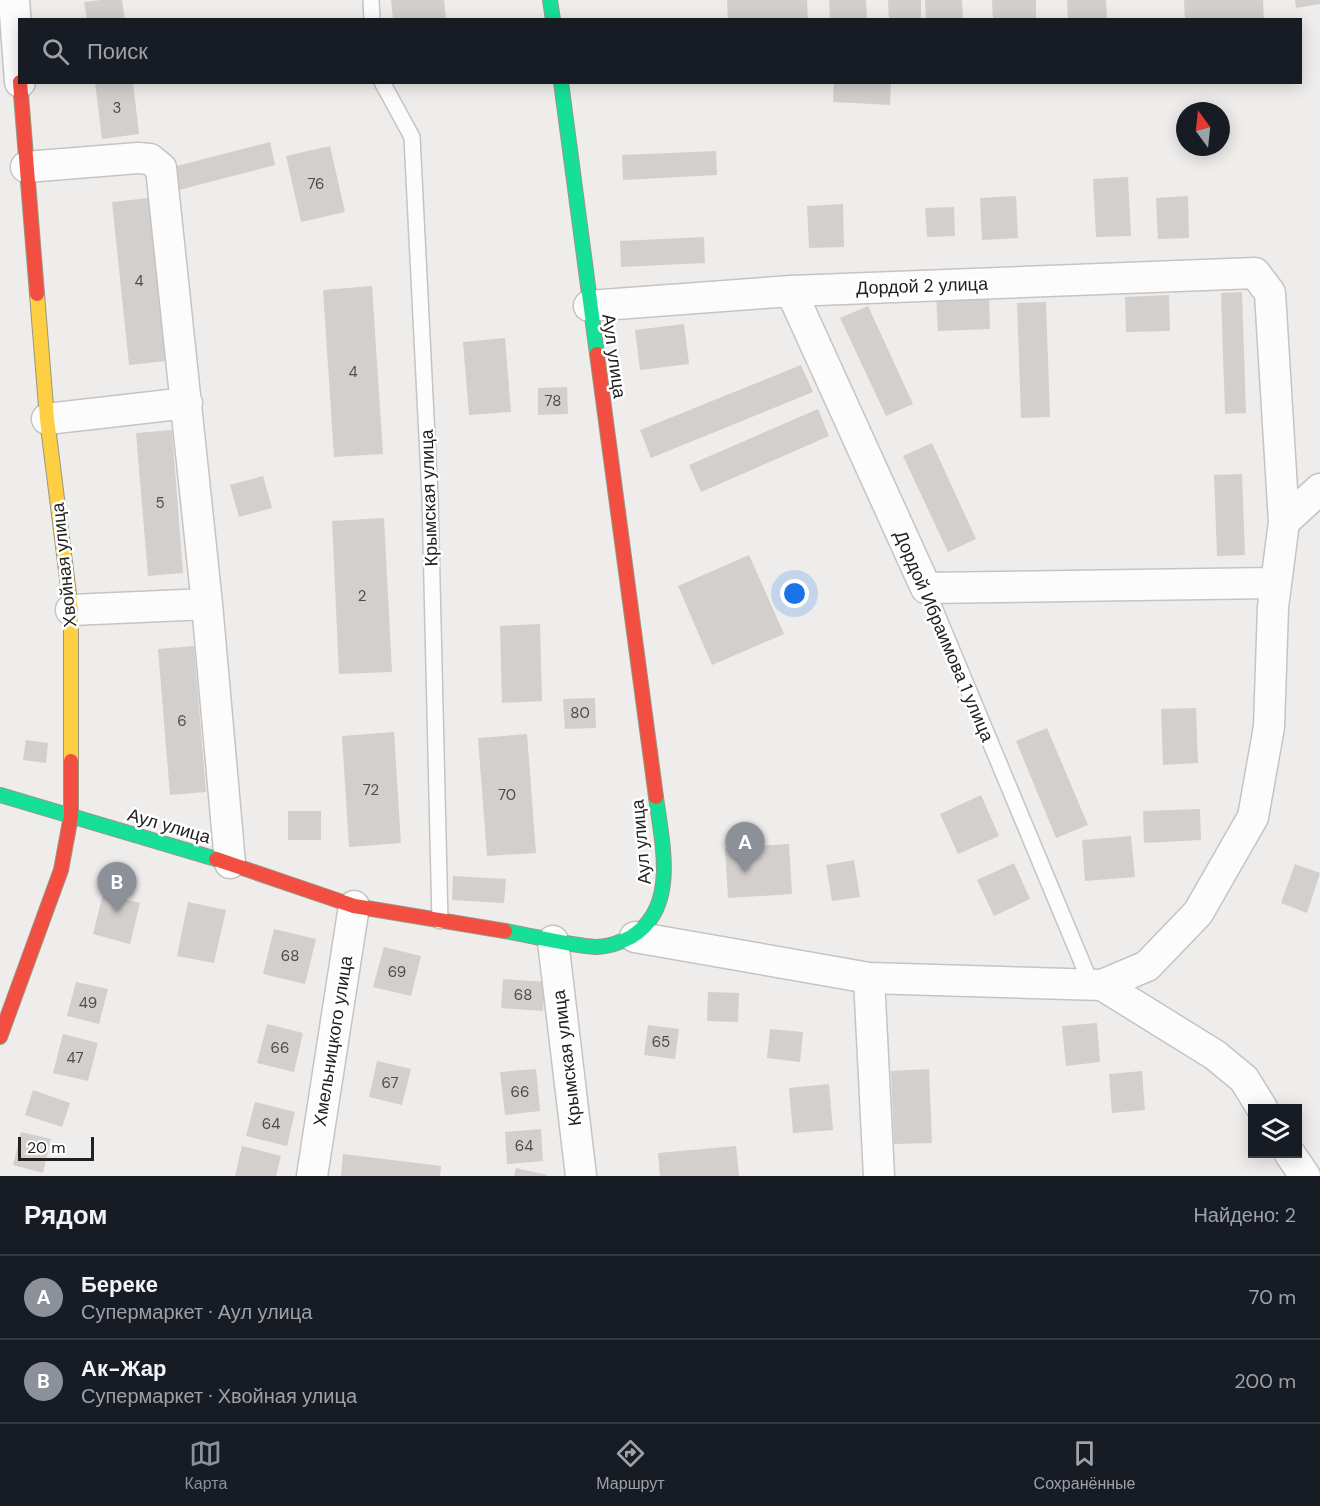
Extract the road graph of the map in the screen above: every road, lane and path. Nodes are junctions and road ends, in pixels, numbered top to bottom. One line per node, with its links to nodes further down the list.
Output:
1 (14, 0): 6 (street, Хвойная улица)
2 (371, 0): 4 (lane)
3 (550, 0): 5 (main road)
4 (372, 18)
5 (553, 18)
6 (18, 55)
7 (20, 84): 10 (main road, Хвойная улица)
8 (383, 84): 25 (lane, Крымская улица)
9 (561, 84): 12 (main road, Аул улица)
10 (26, 167): 13 (street); 14 (main road, Хвойная улица)
11 (791, 291): 12 (street, Дордой 2 улица); 16 (street, Дордой 2 улица); 18 (street, Дордой Ибраимова 1 улица)
12 (589, 306): 26 (main road, Аул улица)
13 (187, 404): 14 (street); 19 (street)
14 (46, 419): 20 (main road, Хвойная улица)
15 (1320, 489): 16 (street)
16 (1284, 522): 17 (street)
17 (1276, 583): 18 (street); 29 (street)
18 (926, 588): 29 (lane, Дордой Ибраимова 1 улица)
19 (207, 603): 20 (street); 23 (street)
20 (71, 610): 22 (main road, Хвойная улица)
21 (0, 795): 22 (main road, Аул улица)
22 (71, 816): 23 (main road, Аул улица); 30 (main road, Хвойная улица)
23 (230, 863): 24 (main road, Аул улица)
24 (354, 906): 25 (main road, Аул улица); 33 (street, Хмельницкого улица)
25 (440, 921): 27 (main road, Аул улица)
26 (635, 937): 27 (main road, Аул улица); 28 (street)
27 (553, 941): 34 (street, Крымская улица)
28 (869, 978): 29 (street); 35 (street)
29 (1096, 985): 31 (street)
30 (0, 1037)
31 (1260, 1104)
32 (1293, 1158): 36 (street)
33 (312, 1176)
34 (581, 1176)
35 (879, 1176)
36 (1305, 1176)

